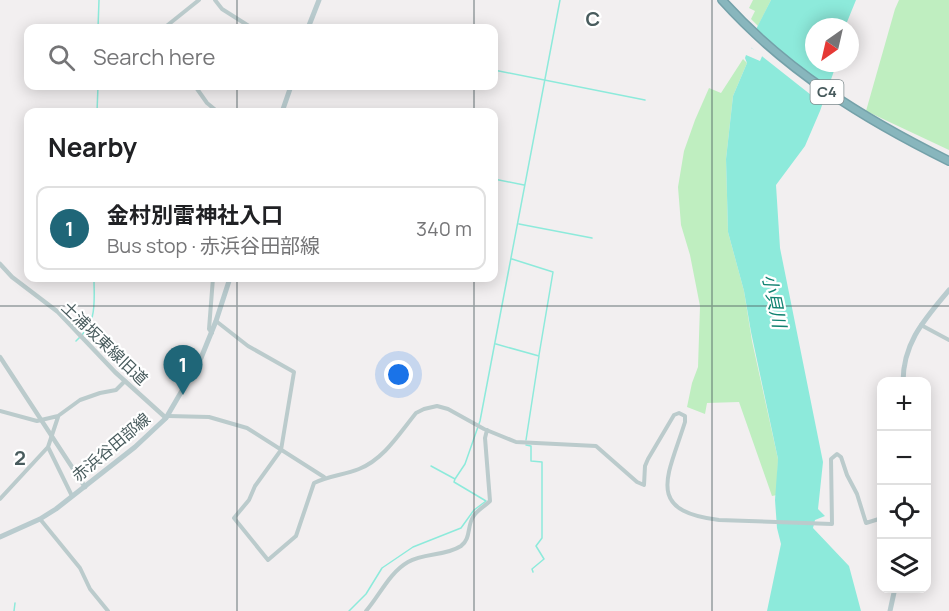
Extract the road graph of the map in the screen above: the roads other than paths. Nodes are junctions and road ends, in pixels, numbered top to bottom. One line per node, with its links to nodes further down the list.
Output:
1 (199, 0): 5 (street)
2 (215, 0): 6 (street)
3 (319, 0): 7 (main road)
4 (722, 0): 12 (highway, C4)
5 (170, 24)
6 (246, 24)
7 (310, 24)
8 (198, 90): 10 (street)
9 (290, 90): 11 (main road)
10 (213, 108)
11 (283, 108)
12 (949, 161)
13 (0, 264): 23 (street, 土浦坂東線旧道)
14 (213, 282): 19 (street)
15 (229, 282): 17 (main road, 赤浜谷田部線)
16 (949, 290): 18 (main road)
17 (216, 321): 19 (main road, 赤浜谷田部線); 31 (street)
18 (921, 325): 20 (street); 22 (main road)
19 (212, 333): 26 (main road, 赤浜谷田部線)
20 (949, 340)
21 (0, 357): 27 (street)
22 (903, 377)
23 (125, 381): 25 (street); 26 (street, 土浦坂東線旧道)
24 (0, 411): 27 (street)
25 (58, 416): 27 (street); 29 (street)
26 (167, 417): 31 (street); 33 (main road, 赤浜谷田部線)
27 (41, 419): 29 (street)
28 (487, 430): 32 (street); 37 (street); 41 (street)
29 (52, 437): 30 (street); 33 (street)
30 (48, 447): 34 (street); 35 (street)
31 (281, 450): 32 (street); 32 (street)
32 (324, 477)
33 (85, 487): 34 (main road, 赤浜谷田部線)
34 (73, 497): 36 (main road, 赤浜谷田部線)
35 (0, 499)
36 (40, 519): 38 (main road, 赤浜谷田部線); 40 (street)
37 (877, 520)
38 (1, 536)
39 (895, 593): 42 (main road)
40 (108, 611)
41 (366, 611)
42 (890, 611)

